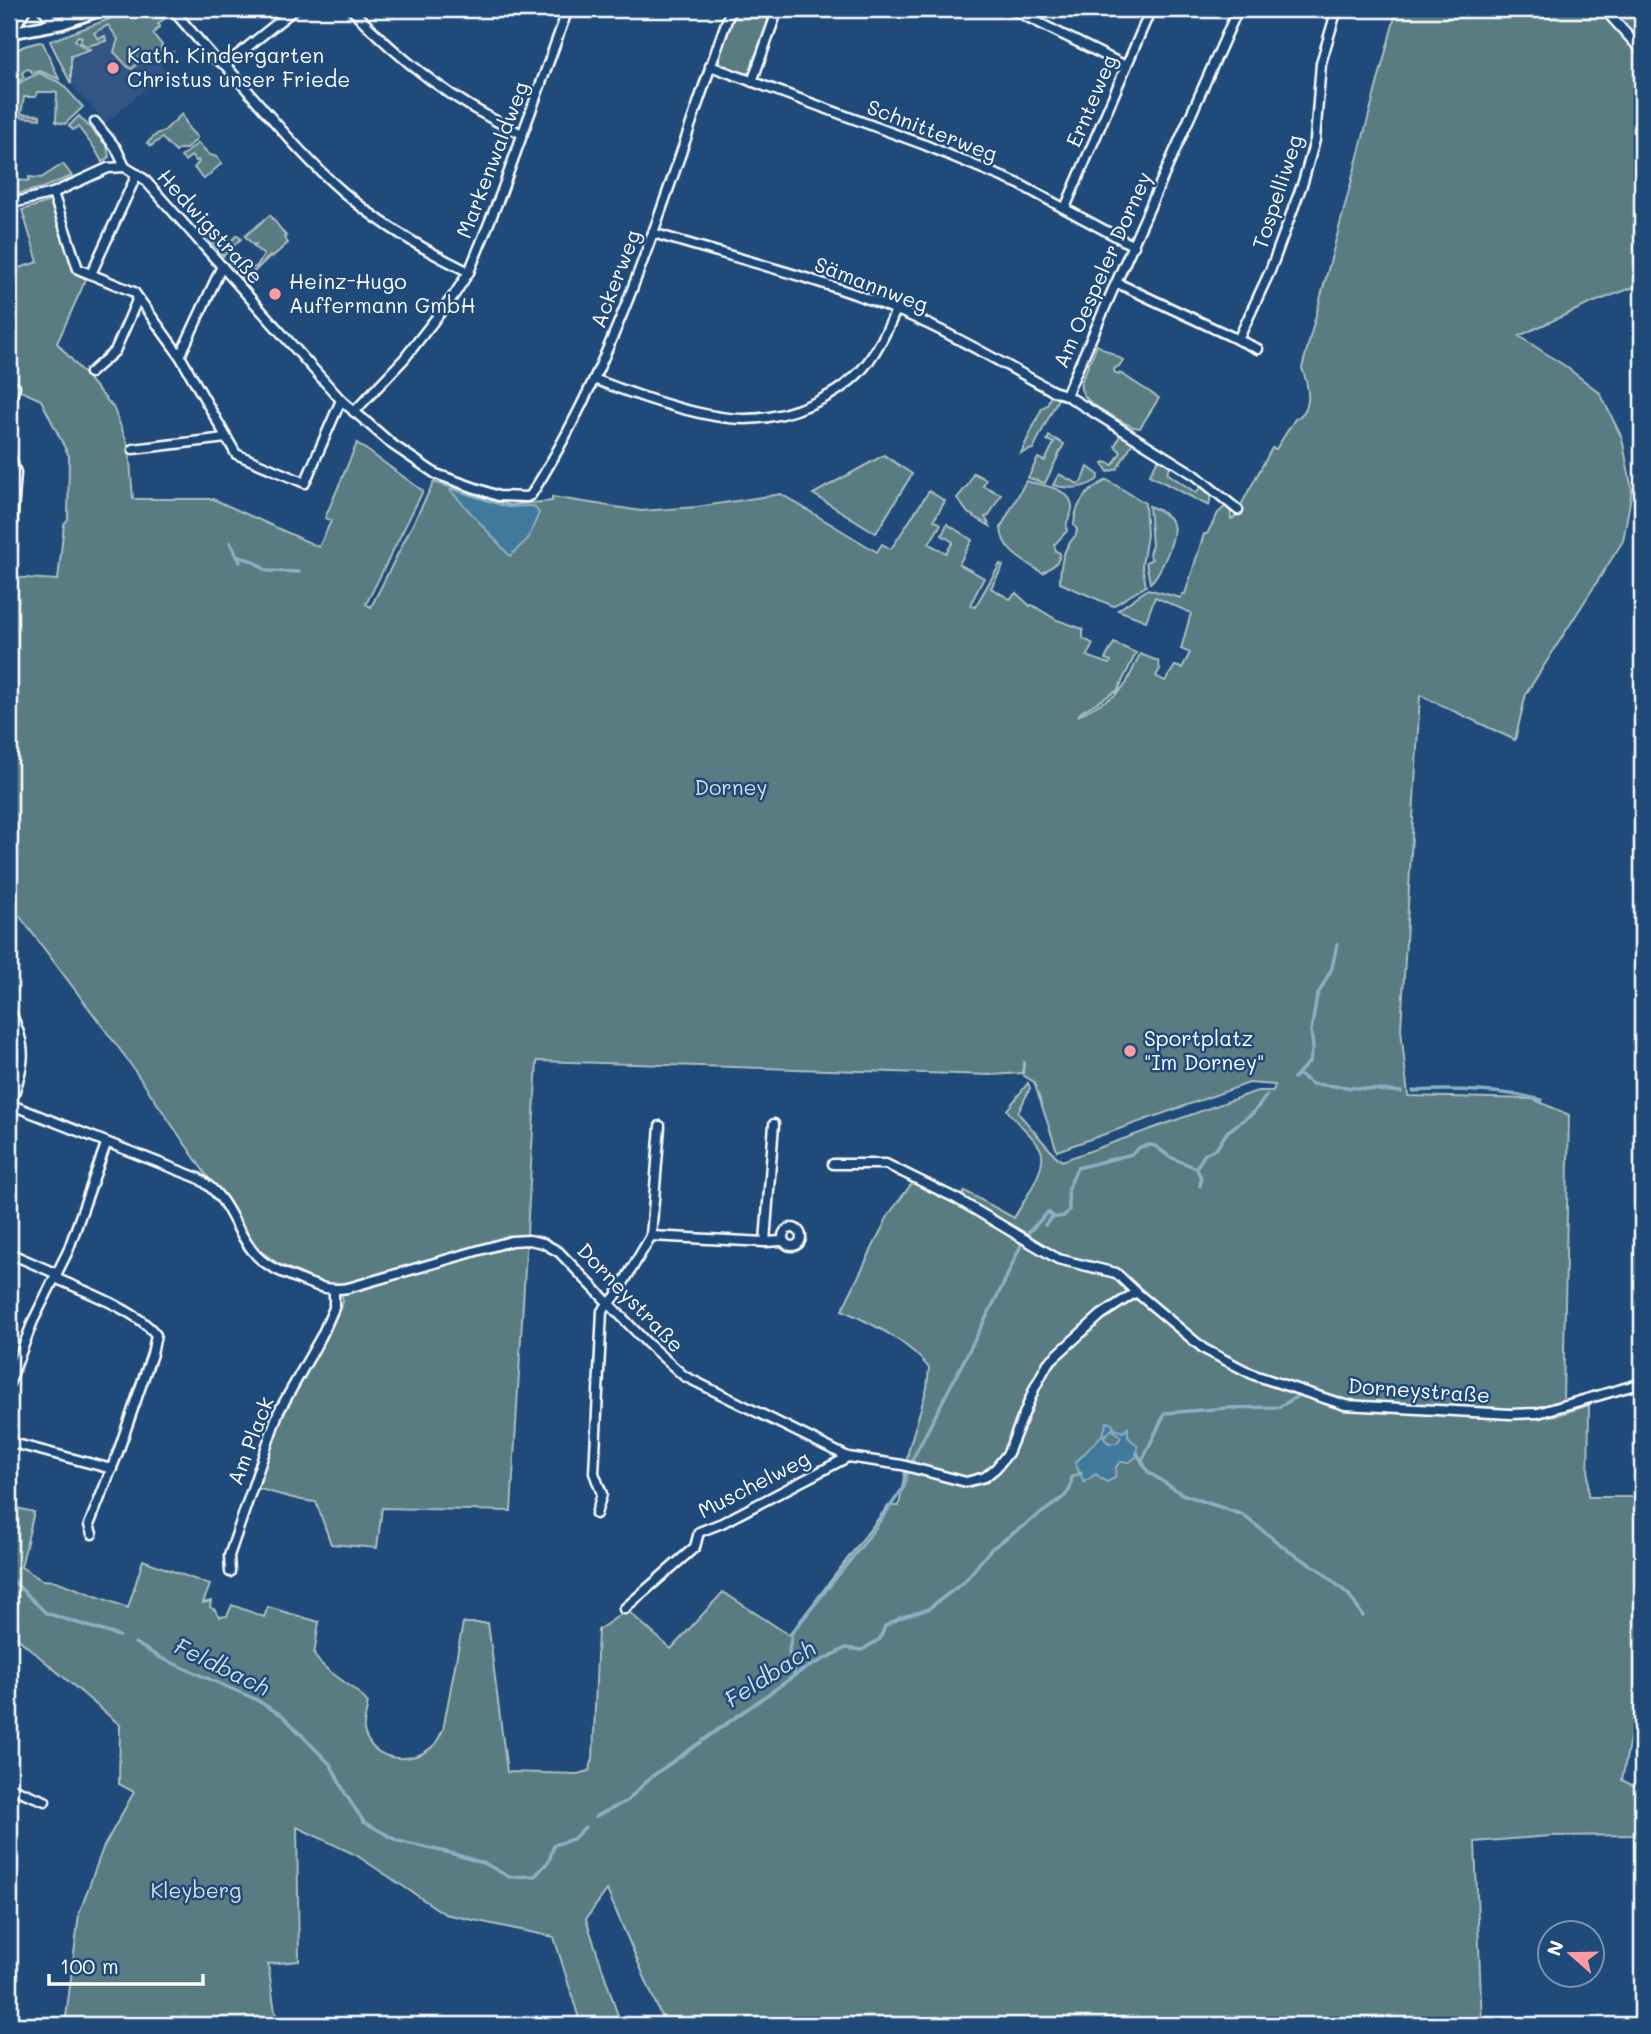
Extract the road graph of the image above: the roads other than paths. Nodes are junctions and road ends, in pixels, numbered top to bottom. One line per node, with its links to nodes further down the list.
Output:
1 (26, 9): 16 (street)
2 (42, 9): 15 (street)
3 (103, 9): 15 (main road)
4 (172, 9): 18 (street)
5 (295, 9): 18 (street)
6 (351, 9): 23 (street)
7 (568, 9): 23 (street, Markenwaldweg)
8 (731, 9): 19 (street, Ackerweg)
9 (778, 9): 21 (street)
10 (1151, 9): 20 (street, Ernteweg)
11 (1238, 9): 30 (street, Am Oespeler Dorney)
12 (1337, 9): 37 (street, Tospelliweg)
13 (1604, 9): 17 (street)
14 (1017, 10): 20 (street)
15 (62, 23): 16 (main road)
16 (10, 34)
17 (1642, 51)
18 (225, 65): 32 (street)
19 (710, 66): 21 (street, Schnitterweg); 29 (street, Ackerweg)
20 (1126, 66): 28 (street, Ernteweg)
21 (752, 82): 28 (street, Schnitterweg)
22 (94, 122): 24 (street, Hedwigstraße)
23 (522, 134): 32 (street, Markenwaldweg)
24 (125, 167): 25 (street, Hedwigstraße); 26 (street, Hedwigstraße)
25 (137, 174): 31 (street, Hedwigstraße); 33 (street)
26 (53, 193): 27 (street, Hedwigstraße); 33 (street)
27 (9, 204)
28 (1065, 208): 30 (street, Schnitterweg)
29 (653, 233): 36 (street, Sämannweg); 41 (street, Ackerweg)
30 (1134, 246): 34 (street, Am Oespeler Dorney)
31 (222, 266): 39 (street); 44 (street, Hedwigstraße)
32 (469, 271): 46 (street, Markenwaldweg)
33 (92, 274): 35 (street)
34 (1117, 284): 37 (street); 43 (street, Am Oespeler Dorney)
35 (138, 298): 39 (street); 40 (street)
36 (896, 310): 41 (street); 43 (street, Sämannweg)
37 (1238, 340): 38 (street)
38 (1258, 349)
39 (180, 356): 47 (street)
40 (90, 373)
41 (594, 379): 50 (street, Ackerweg)
42 (15, 387): 45 (street)
43 (1066, 395): 51 (street, Am Oespeler Dorney)
44 (341, 400): 46 (street, Hedwigstraße); 47 (street)
45 (9, 401)
46 (354, 412): 50 (street, Hedwigstraße)
47 (226, 438): 48 (street)
48 (133, 449)
49 (9, 453): 52 (street)
50 (531, 495)
51 (1238, 510)
52 (9, 566)
53 (9, 1009): 54 (street)
54 (10, 1105): 57 (street)
55 (774, 1124): 61 (street)
56 (660, 1126): 59 (street)
57 (106, 1144): 63 (street); 64 (street)
58 (833, 1164): 65 (street, Dorneystraße)
59 (651, 1236): 61 (street); 66 (street)
60 (782, 1241): 61 (street)
61 (765, 1242)
62 (9, 1253): 63 (street)
63 (56, 1276): 68 (street); 71 (street)
64 (334, 1290): 66 (street, Dorneystraße); 74 (street, Am Plack)
65 (1136, 1292): 67 (street, Dorneystraße); 70 (street, Dorneystraße)
66 (609, 1304): 70 (street, Dorneystraße); 72 (street)
67 (1642, 1383)
68 (9, 1384)
69 (9, 1442): 71 (street)
70 (848, 1457): 75 (street, Muschelweg)
71 (112, 1469): 73 (street)
72 (596, 1514)
73 (92, 1534)
74 (230, 1572)
75 (624, 1609)
76 (9, 1787): 77 (street)
77 (45, 1801)

